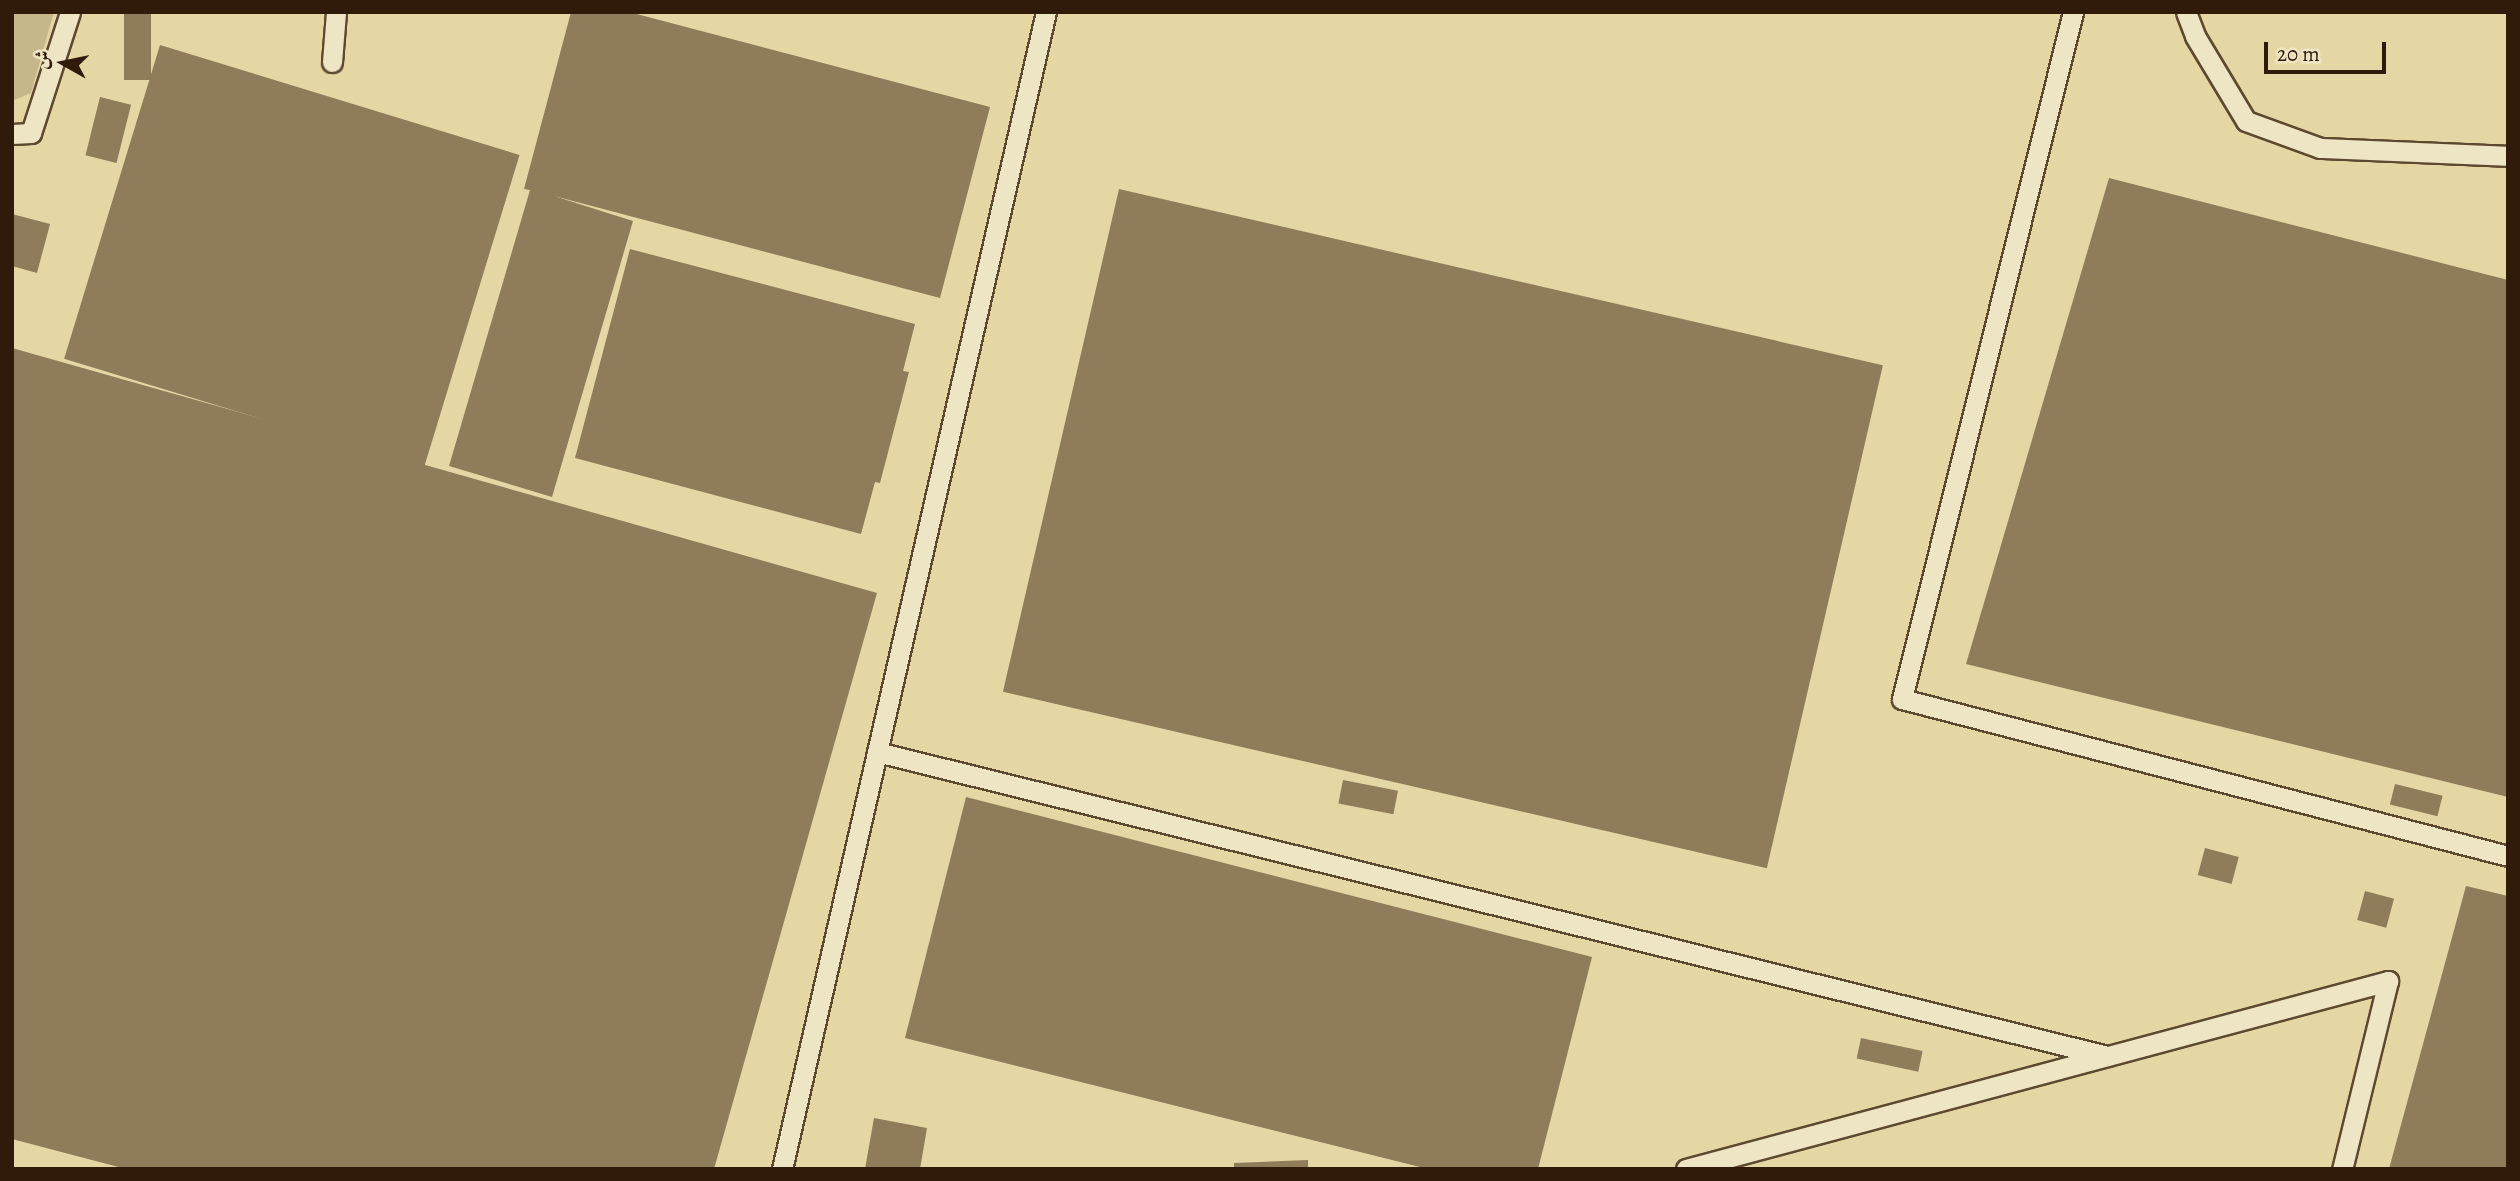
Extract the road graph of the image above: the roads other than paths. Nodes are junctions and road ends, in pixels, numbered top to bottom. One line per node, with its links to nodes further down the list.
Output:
1 (70, 12): 7 (lane)
2 (336, 12): 6 (lane)
3 (1046, 12): 9 (lane)
4 (2073, 12): 10 (lane)
5 (2186, 12): 8 (lane)
6 (332, 62)
7 (12, 134)
8 (2508, 156)
9 (877, 752): 11 (lane); 12 (lane)
10 (2508, 856)
11 (2107, 1056): 13 (lane); 14 (lane)
12 (782, 1169)
13 (1686, 1169)
14 (2342, 1169)

